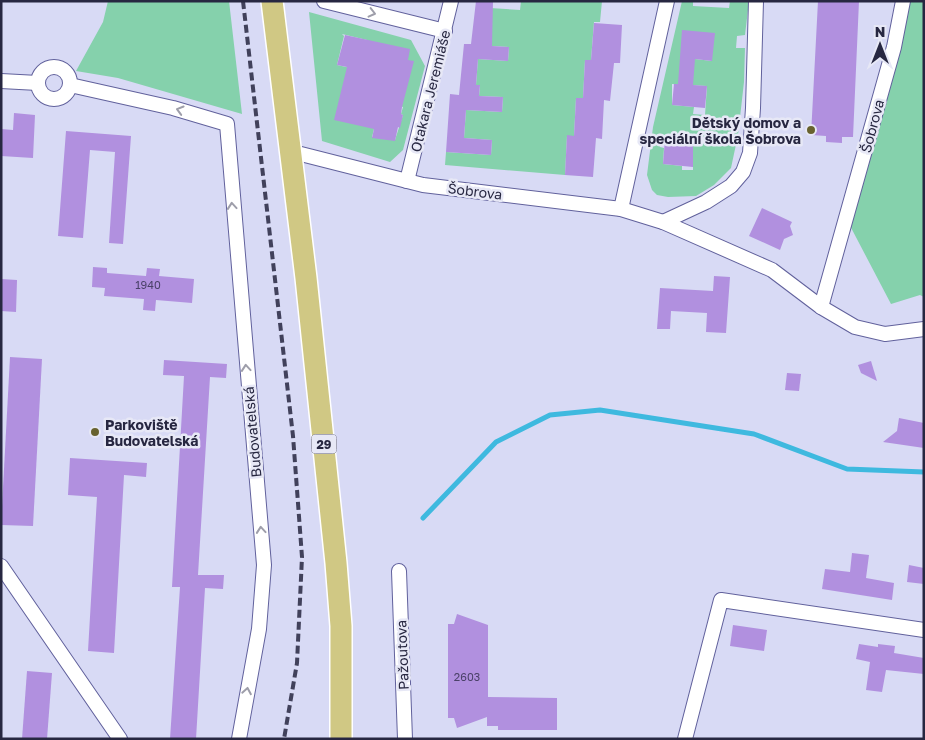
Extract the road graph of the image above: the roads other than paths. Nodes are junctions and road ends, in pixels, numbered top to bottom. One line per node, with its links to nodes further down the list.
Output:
1 (272, 1): 11 (main road, 29)
2 (324, 1): 7 (street, one-way to 7)
3 (451, 1): 7 (street, Otakara Jeremiáše)
4 (667, 1): 13 (street)
5 (756, 1): 14 (street)
6 (903, 1): 15 (street, Šobrova)
7 (445, 31): 12 (street, Otakara Jeremiáše)
8 (1, 81): 9 (street)
9 (38, 83): 10 (street); 10 (street)
10 (70, 85): 21 (street, Budovatelská, one-way to 10)
11 (289, 151): 12 (street, Šobrova); 22 (main road, 29)
12 (407, 181): 13 (street, Šobrova)
13 (621, 209): 14 (street, Šobrova)
14 (662, 222): 15 (street, Šobrova)
15 (821, 307): 16 (street, Šobrova)
16 (924, 329)
17 (1, 566): 20 (street)
18 (399, 571): 23 (street, Pažoutova)
19 (924, 630): 24 (street)
20 (120, 739)
21 (239, 739)
22 (341, 739)
23 (405, 739)
24 (685, 739)

